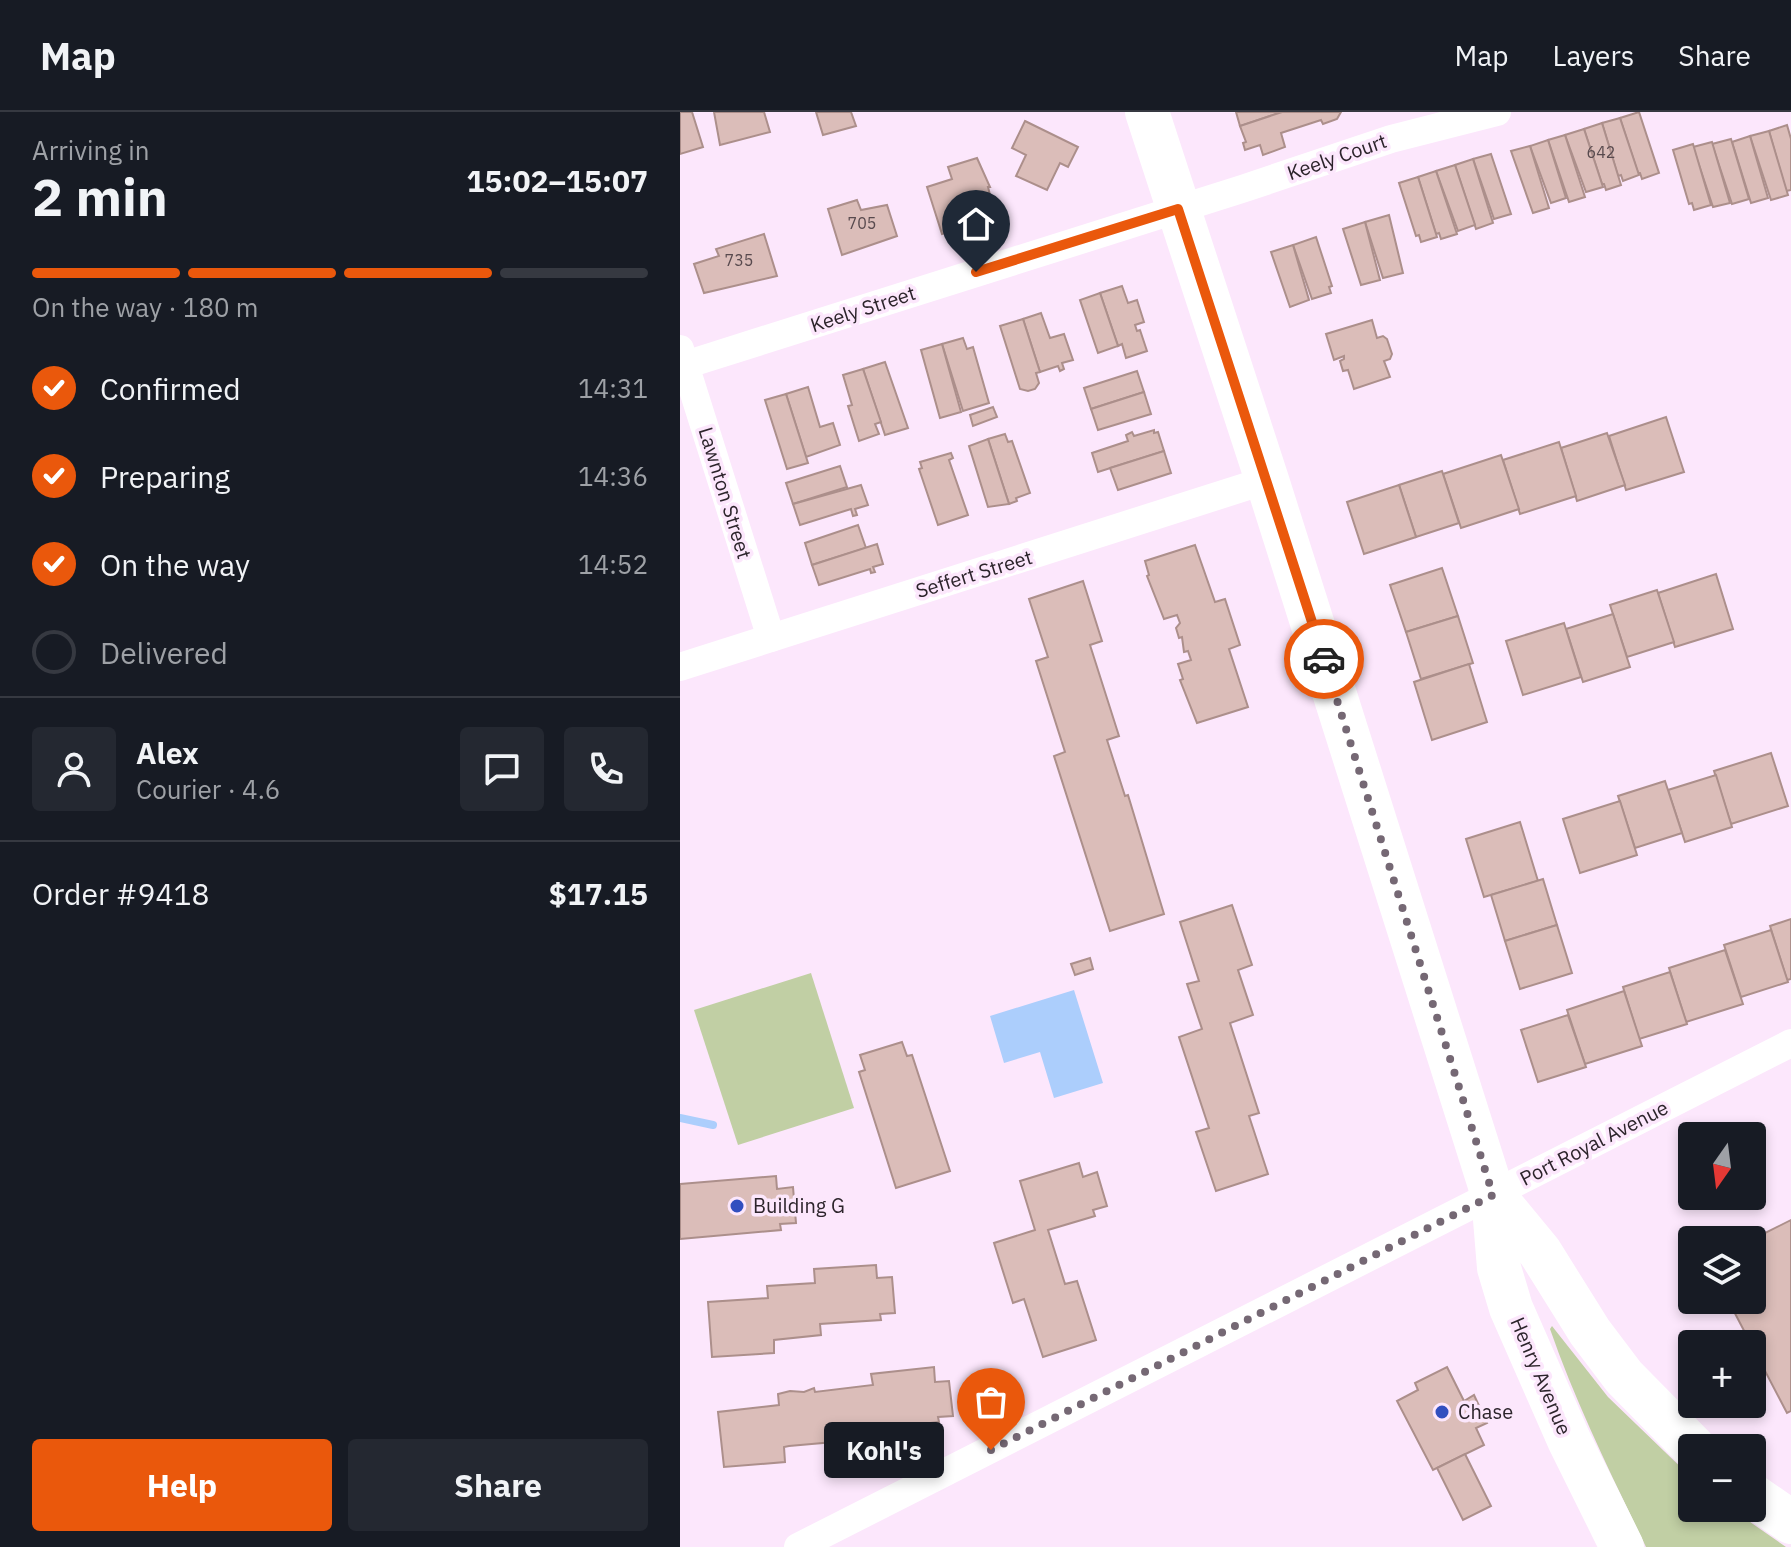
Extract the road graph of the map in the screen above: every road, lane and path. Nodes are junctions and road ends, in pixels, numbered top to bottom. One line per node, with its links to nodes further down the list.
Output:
1 (1147, 112): 3 (main road, Henry Avenue)
2 (1497, 112): 3 (street, Keely Court)
3 (1178, 209): 4 (street, Keely Street); 5 (main road, Henry Avenue)
4 (683, 357): 6 (street, Lawnton Street)
5 (1267, 480): 6 (street, Seffert Street); 9 (main road, Henry Avenue)
6 (771, 638): 7 (street, Seffert Street)
7 (680, 667)
8 (1791, 1043): 9 (street, Port Royal Avenue)
9 (1493, 1195): 10 (main road, Henry Avenue); 13 (street, Port Royal Avenue); 14 (main road, Henry Avenue)
10 (1680, 1434)
11 (1766, 1505): 12 (main road)
12 (1791, 1522)
13 (798, 1547)
14 (1622, 1547)

